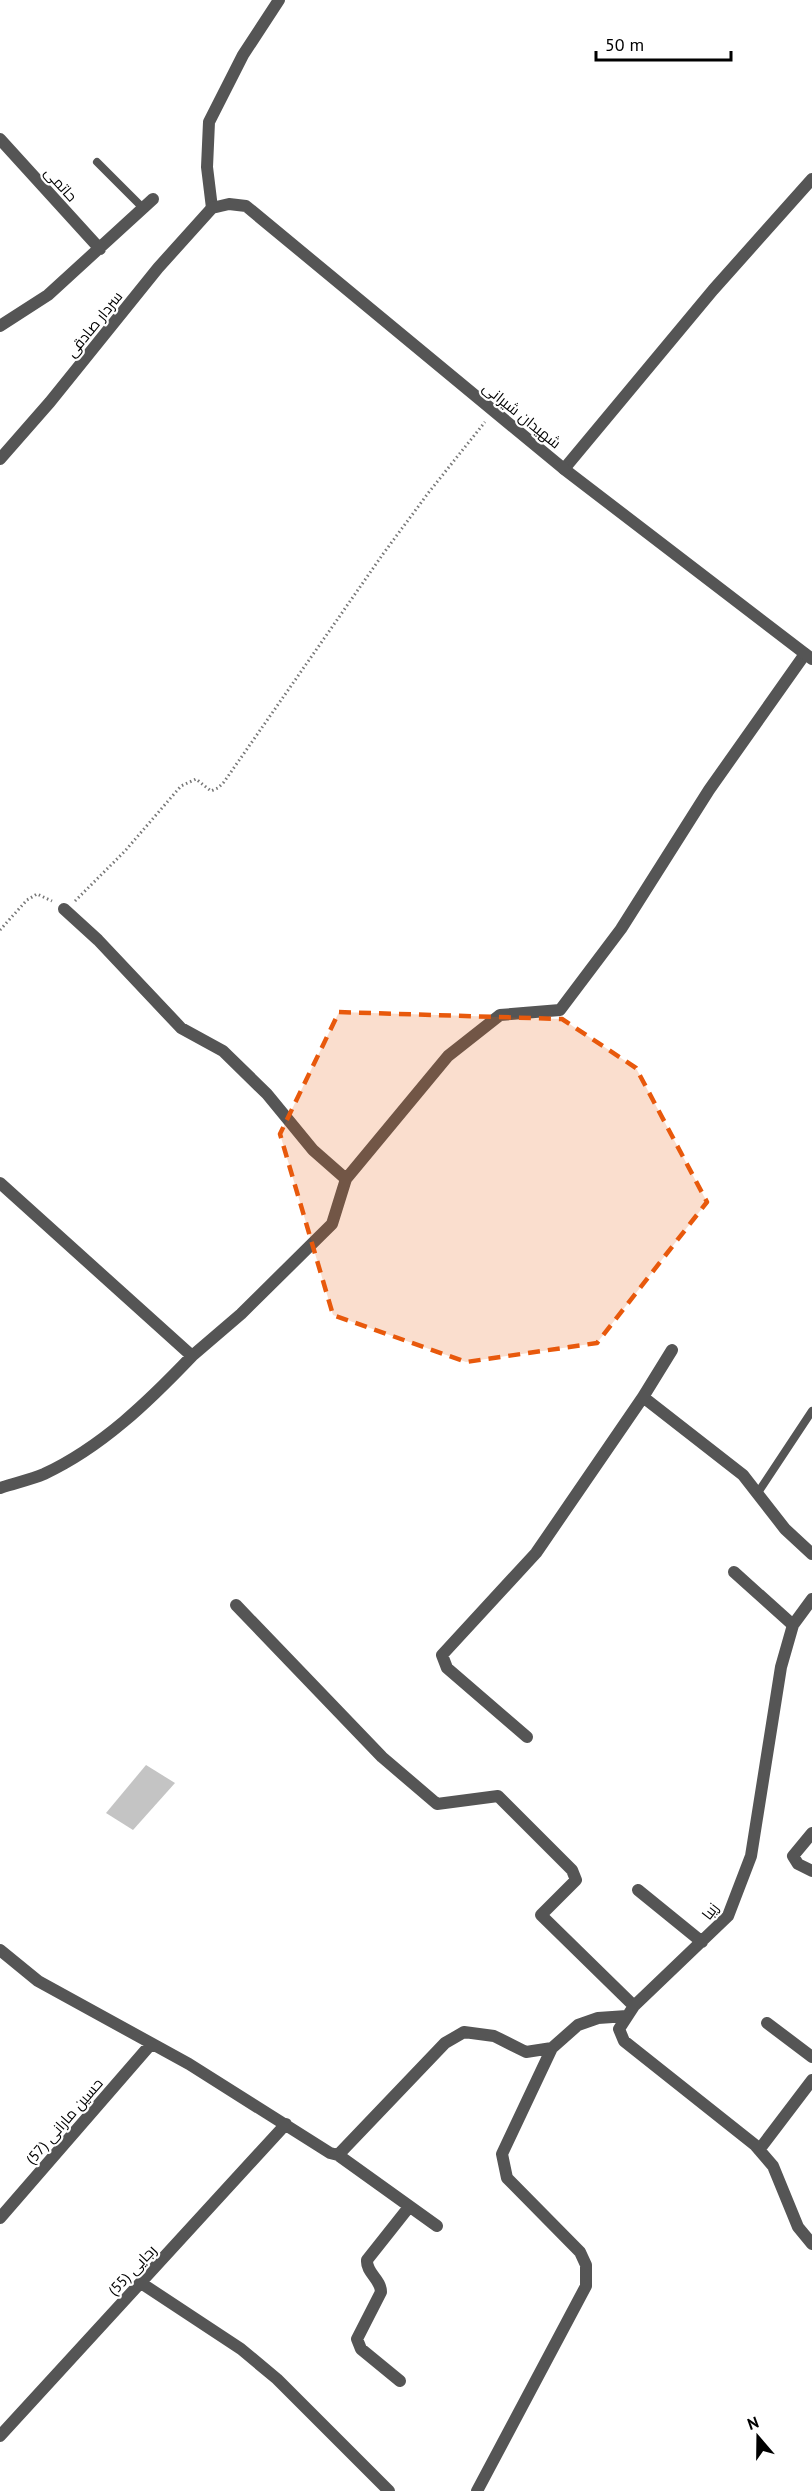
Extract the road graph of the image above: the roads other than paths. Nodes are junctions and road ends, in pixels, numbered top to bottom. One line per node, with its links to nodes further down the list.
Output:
1 (279, 0): 6 (street)
2 (0, 139): 8 (street, حاتمی)
3 (97, 162): 7 (lane)
4 (812, 179): 11 (street)
5 (153, 199): 7 (street)
6 (212, 208): 10 (street, سردار صادقی); 11 (street, شهیدان شیرانی)
7 (144, 209): 8 (street)
8 (100, 249): 9 (street)
9 (0, 326)
10 (0, 459)
11 (564, 469): 12 (street, شهیدان شیرانی)
12 (809, 656): 14 (street)
13 (64, 909): 14 (street)
14 (346, 1179): 17 (street)
15 (0, 1183): 17 (street)
16 (672, 1350): 18 (street)
17 (192, 1356): 20 (street)
18 (644, 1397): 21 (street); 27 (street)
19 (812, 1411): 21 (lane)
20 (0, 1488)
21 (757, 1494): 22 (street)
22 (812, 1554)
23 (734, 1572): 26 (street)
24 (812, 1599): 26 (street, زیبا)
25 (236, 1605): 33 (street)
26 (793, 1625): 31 (street, زیبا)
27 (527, 1737)
28 (812, 1833): 29 (street)
29 (812, 1871)
30 (638, 1890): 31 (street)
31 (702, 1942): 33 (street, زیبا)
32 (0, 1950): 35 (street)
33 (631, 2011): 36 (street); 40 (street)
34 (767, 2024): 37 (street)
35 (151, 2044): 39 (street); 43 (street, حسین مارانی (57))
36 (552, 2048): 41 (street); 50 (street)
37 (812, 2057)
38 (810, 2086): 40 (street)
39 (286, 2124): 41 (street); 46 (street, رجایی (55))
40 (759, 2150): 45 (street)
41 (338, 2155): 42 (street)
42 (409, 2207): 44 (street); 47 (street)
43 (0, 2218)
44 (437, 2226)
45 (812, 2244)
46 (141, 2283): 48 (street, رجایی (55)); 49 (street)
47 (400, 2381)
48 (0, 2436)
49 (389, 2491)
50 (477, 2491)

